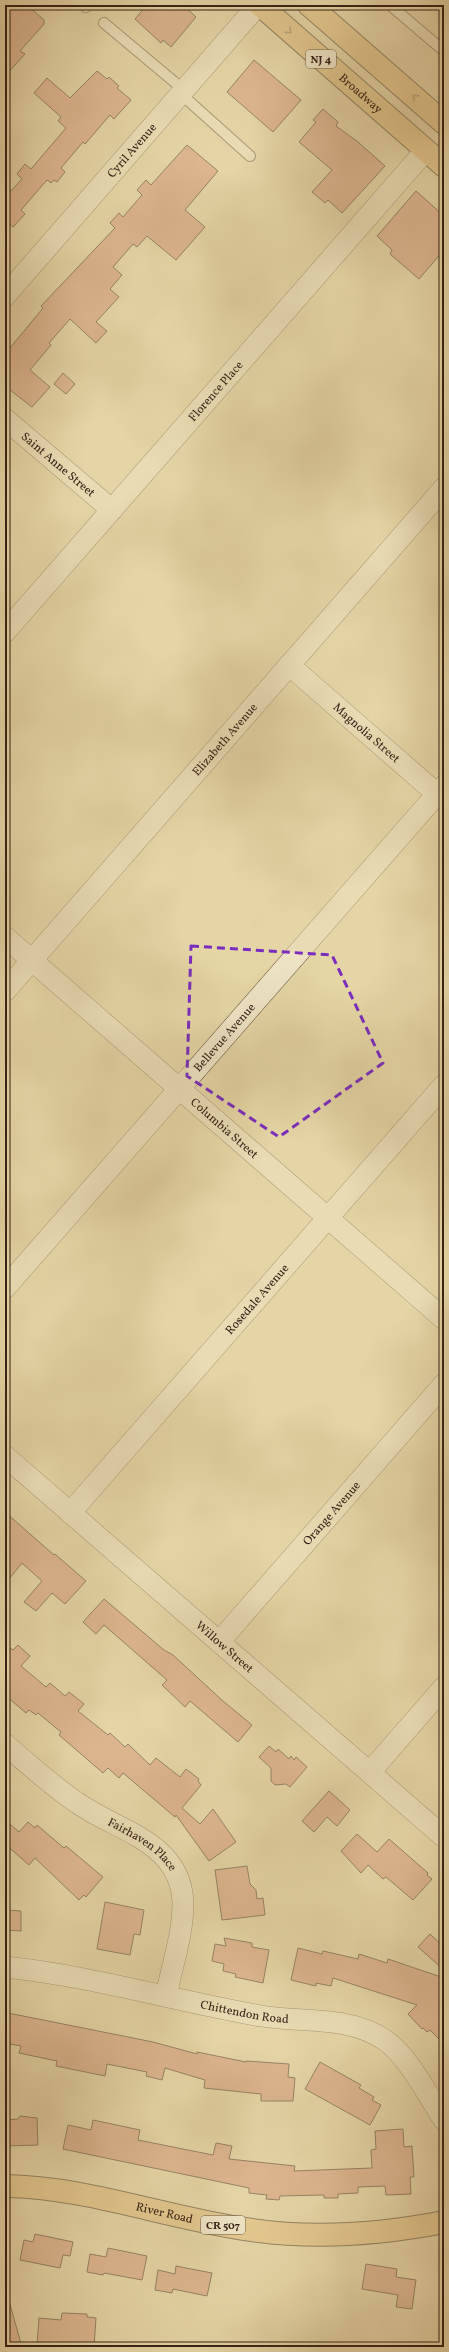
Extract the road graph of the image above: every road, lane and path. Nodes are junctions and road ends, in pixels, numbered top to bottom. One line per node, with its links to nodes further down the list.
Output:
1 (259, 5): 6 (street, Cyril Avenue); 8 (main road, Broadway / NJ 4, one-way to 8)
2 (309, 5): 7 (main road, NJ 4, one-way to 2)
3 (390, 5): 5 (lane)
4 (104, 23): 6 (lane)
5 (444, 51)
6 (183, 92): 9 (lane); 11 (street, Cyril Avenue)
7 (444, 122)
8 (426, 150): 10 (main road, Broadway / NJ 4); 14 (street, Florence Place)
9 (250, 156)
10 (444, 166)
11 (5, 296)
12 (5, 419): 14 (street, Saint Anne Street)
13 (444, 488): 16 (street, Elizabeth Avenue)
14 (112, 510): 15 (street, Florence Place)
15 (5, 632)
16 (289, 665): 17 (street, Magnolia Street); 19 (street, Elizabeth Avenue)
17 (442, 793): 22 (street, Bellevue Avenue)
18 (5, 937): 19 (street, Columbia Street)
19 (32, 960): 20 (street, Elizabeth Avenue); 22 (street, Columbia Street)
20 (5, 990)
21 (444, 1085): 23 (street, Rosedale Avenue)
22 (179, 1089): 23 (street, Columbia Street); 24 (street, Bellevue Avenue)
23 (328, 1218): 25 (street, Columbia Street); 28 (street, Rosedale Avenue)
24 (5, 1288)
25 (444, 1320)
26 (444, 1384): 29 (street, Orange Avenue)
27 (5, 1456): 28 (street, Willow Street)
28 (70, 1513): 29 (street, Willow Street)
29 (219, 1642): 32 (street, Willow Street)
30 (444, 1687): 32 (street)
31 (5, 1744): 35 (street, Fairhaven Place)
32 (370, 1772): 33 (street, Willow Street)
33 (444, 1837)
34 (5, 1967): 35 (street, Chittendon Road)
35 (166, 1996): 36 (street, Chittendon Road)
36 (444, 2120)
37 (5, 2186): 38 (main road, River Road / CR 507)
38 (444, 2222)

